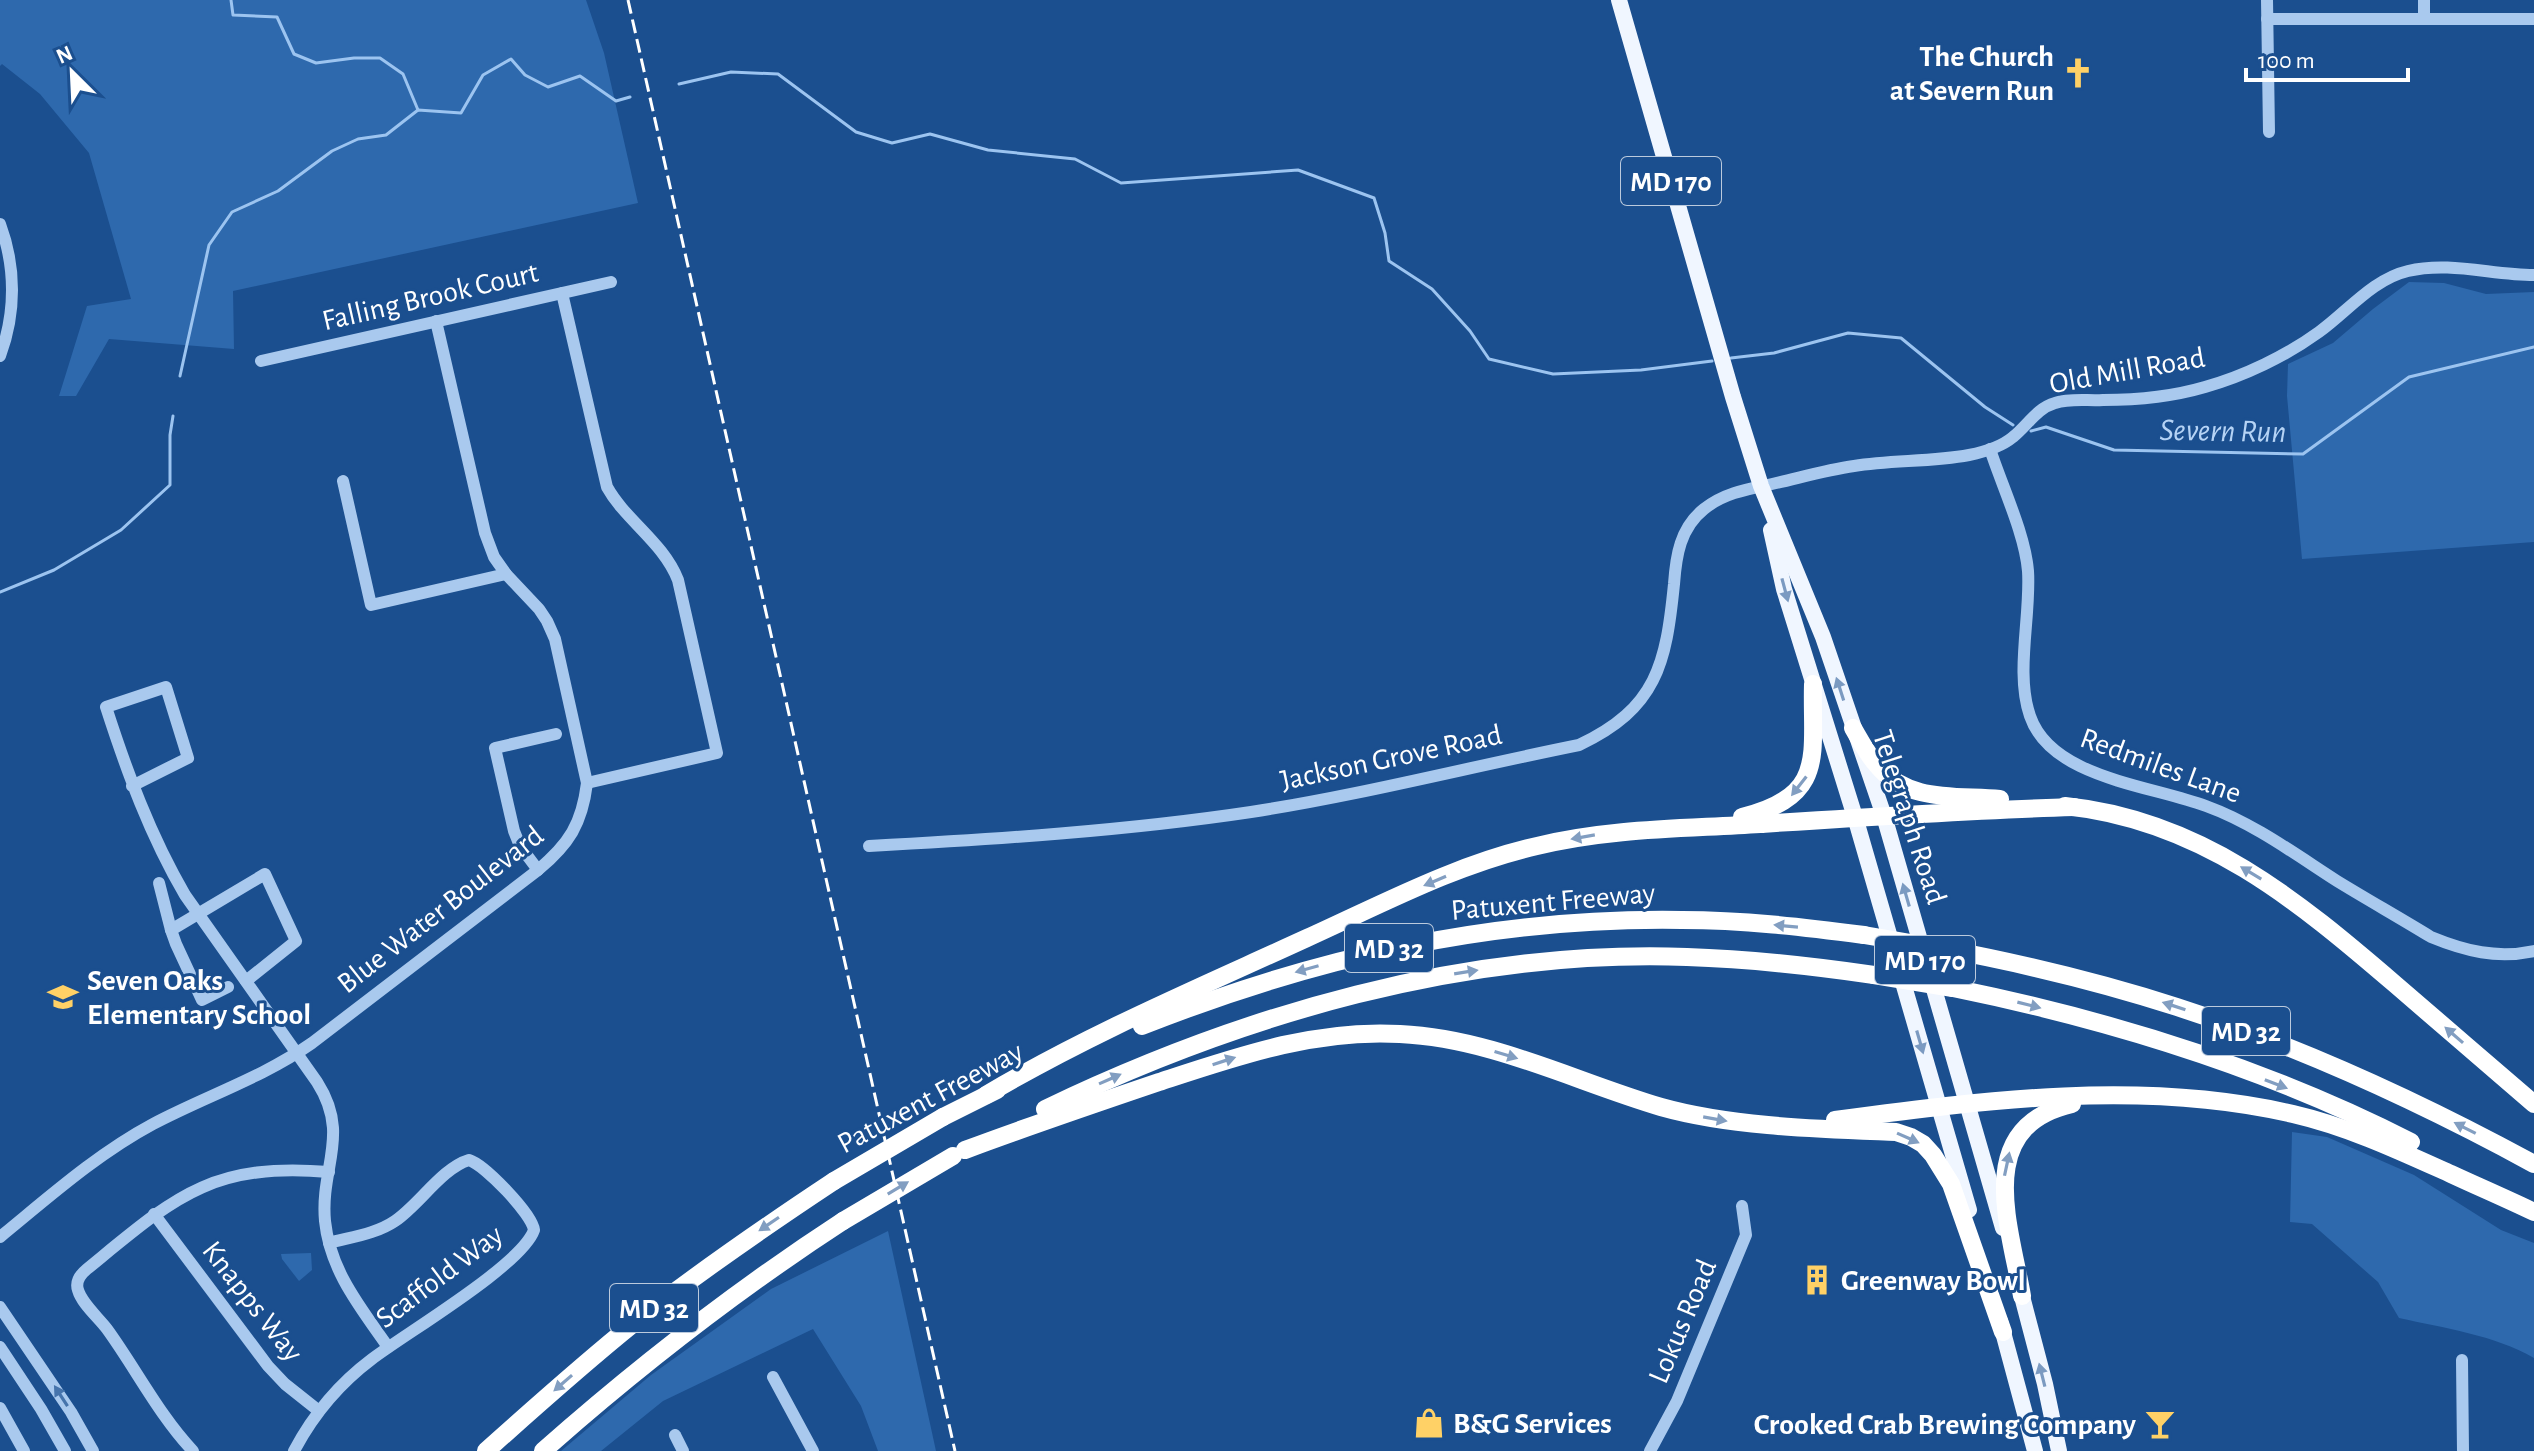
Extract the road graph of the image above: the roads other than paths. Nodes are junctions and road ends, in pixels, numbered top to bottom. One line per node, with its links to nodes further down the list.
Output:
1 (1619, 0): 18 (main road, Telegraph Road / MD 170)
2 (2267, 0): 4 (street)
3 (2424, 0): 5 (street)
4 (2267, 19): 5 (street); 7 (street)
5 (2424, 19): 6 (street)
6 (2534, 19)
7 (2269, 132)
8 (0, 224): 12 (street)
9 (2534, 275): 16 (street, Old Mill Road)
10 (611, 282): 11 (street, Falling Brook Court)
11 (562, 293): 13 (street, Falling Brook Court); 23 (street)
12 (5, 314): 14 (street)
13 (436, 321): 15 (street, Falling Brook Court); 19 (street, Blue Water Boulevard)
14 (0, 356)
15 (261, 361)
16 (1990, 449): 18 (street, Old Mill Road); 34 (street, Redmiles Lane)
17 (343, 481): 19 (street)
18 (1761, 486): 20 (main road, Telegraph Road / MD 170, one-way to 20); 21 (main road, Telegraph Road / MD 170, one-way to 18); 29 (street, Jackson Grove Road)
19 (506, 574): 23 (street, Blue Water Boulevard)
20 (1813, 684): 27 (main road, Telegraph Road / MD 170); 28 (highway, one-way to 28)
21 (1853, 728): 25 (highway); 26 (main road, Telegraph Road / MD 170)
22 (556, 734): 30 (street)
23 (587, 783): 30 (street, Blue Water Boulevard)
24 (132, 786): 24 (street); 32 (street)
25 (2074, 807): 26 (highway); 41 (highway, one-way to 25)
26 (1884, 816): 27 (highway); 40 (main road, Telegraph Road / MD 170, one-way to 26)
27 (1855, 817): 28 (highway); 42 (main road, Telegraph Road / MD 170, one-way to 42)
28 (1712, 825): 38 (highway, one-way to 38)
29 (869, 846)
30 (538, 870): 37 (street, Blue Water Boulevard)
31 (159, 883): 33 (street)
32 (197, 913): 33 (street); 35 (street); 35 (street)
33 (171, 930): 36 (street)
34 (2534, 951)
35 (246, 981): 37 (street)
36 (228, 987)
37 (297, 1054): 46 (street); 50 (street, Blue Water Boulevard)
38 (986, 1095): 45 (highway, Patuxent Freeway / MD 32, one-way to 38, bridge); 67 (highway, Patuxent Freeway / MD 32, one-way to 67, bridge)
39 (2115, 1097): 40 (highway); 48 (highway); 52 (highway, one-way to 39)
40 (1967, 1104): 42 (highway); 52 (main road, Telegraph Road / MD 170)
41 (2534, 1104)
42 (1939, 1106): 43 (highway); 54 (main road, Telegraph Road / MD 170)
43 (1776, 1124): 44 (highway, one-way to 43); 54 (highway, one-way to 54)
44 (959, 1153): 48 (highway, Patuxent Freeway / MD 32, one-way to 48, bridge); 68 (highway, Patuxent Freeway / MD 32, one-way to 44, bridge)
45 (2534, 1164)
46 (329, 1172): 49 (street); 51 (street)
47 (1742, 1206): 71 (street, Lokus Road)
48 (2534, 1210)
49 (154, 1214): 60 (street, Knapps Way); 65 (street)
50 (0, 1237)
51 (329, 1243): 56 (street); 56 (street, Scaffold Way)
52 (2022, 1296): 73 (main road, Telegraph Road / MD 170, one-way to 52)
53 (0, 1307): 64 (street, one-way to 53)
54 (2003, 1332): 72 (main road, Telegraph Road / MD 170)
55 (0, 1347): 63 (street)
56 (388, 1347): 60 (street, Scaffold Way)
57 (2462, 1360): 74 (street)
58 (773, 1377): 70 (street)
59 (0, 1408): 62 (street)
60 (319, 1411): 66 (street, Scaffold Way)
61 (675, 1435): 69 (street)
62 (24, 1451)
63 (65, 1451)
64 (93, 1451)
65 (193, 1451)
66 (294, 1451)
67 (486, 1451)
68 (543, 1451)
69 (683, 1451)
70 (813, 1451)
71 (1650, 1451)
72 (2035, 1451)
73 (2059, 1451)
74 (2463, 1451)

